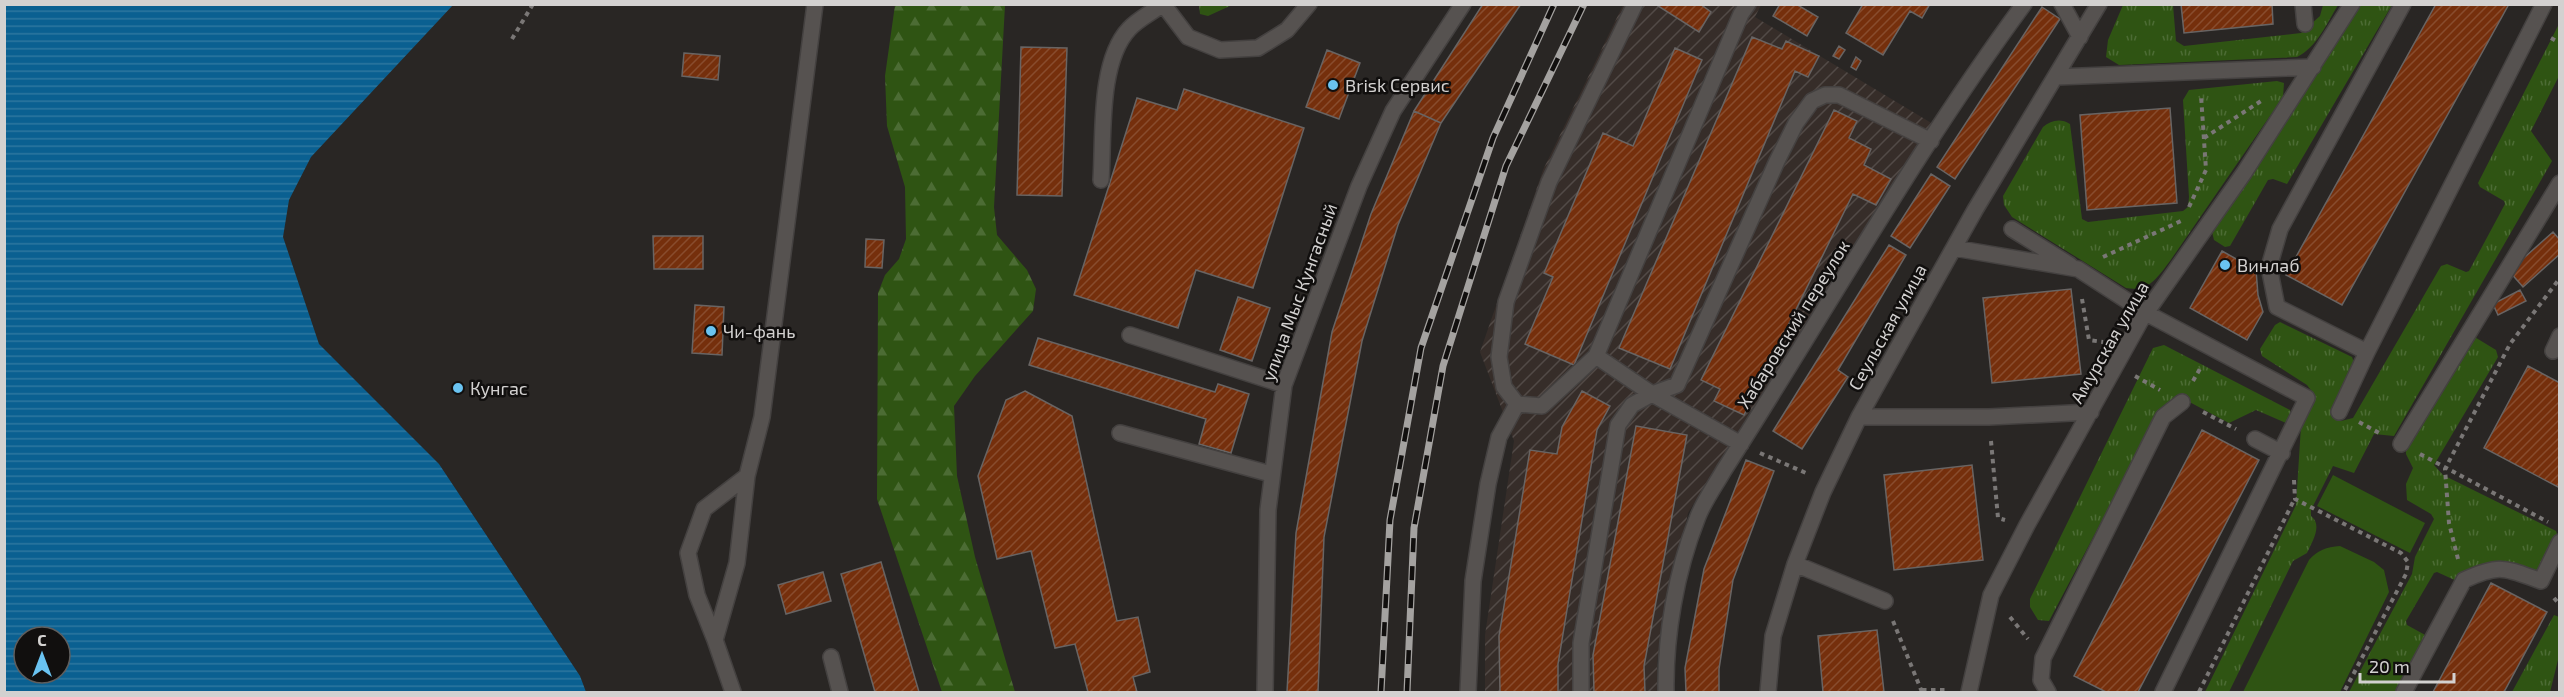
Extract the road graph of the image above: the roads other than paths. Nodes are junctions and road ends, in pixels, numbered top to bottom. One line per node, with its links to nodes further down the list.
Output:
1 (815, 4): 42 (street)
2 (1309, 4): 18 (street)
3 (1463, 4): 29 (street, улица Мыс Кунгасный)
4 (1635, 4): 32 (street)
5 (1748, 4): 28 (street)
6 (2024, 4): 17 (street, Хабаровский переулок)
7 (2062, 4): 14 (street)
8 (2099, 4): 14 (street, Сеульская улица)
9 (2303, 4): 13 (street)
10 (2352, 4): 15 (street, Амурская улица)
11 (2403, 4): 27 (street)
12 (2544, 4): 27 (street)
13 (2305, 24)
14 (2080, 37): 16 (street, Сеульская улица)
15 (2313, 68): 16 (street); 23 (street, Амурская улица)
16 (2056, 77): 21 (street, Сеульская улица)
17 (1931, 141): 30 (street); 38 (street, Хабаровский переулок)
18 (1101, 180)
19 (2559, 183): 39 (street)
20 (2012, 229): 22 (street)
21 (1954, 248): 22 (street); 35 (street, Сеульская улица)
22 (2078, 269): 23 (street)
23 (2146, 313): 33 (street, Амурская улица); 40 (street)
24 (1130, 335): 29 (street)
25 (2559, 336): 26 (street)
26 (2553, 351)
27 (2367, 352): 34 (street)
28 (1596, 356): 30 (street); 32 (street)
29 (1284, 385): 41 (street, улица Мыс Кунгасный)
30 (1652, 394): 38 (street); 52 (street)
31 (2182, 402): 56 (street)
32 (1517, 404): 51 (street)
33 (2091, 412): 35 (street); 55 (street, Амурская улица)
34 (2339, 412)
35 (1859, 417): 44 (street, Сеульская улица)
36 (1120, 433): 41 (street)
37 (2255, 439): 40 (street)
38 (1741, 444): 53 (street, Хабаровский переулок)
39 (2401, 444)
40 (2282, 453): 57 (street)
41 (1271, 474): 50 (street, улица Мыс Кунгасный)
42 (747, 476): 46 (street); 46 (street)
43 (2559, 542): 58 (street)
44 (1795, 564): 45 (street); 54 (street, Сеульская улица)
45 (1885, 601)
46 (715, 640): 48 (street)
47 (831, 657): 49 (street)
48 (733, 693)
49 (840, 693)
50 (1265, 693)
51 (1468, 693)
52 (1581, 693)
53 (1666, 693)
54 (1768, 693)
55 (1969, 693)
56 (2048, 693)
57 (2163, 693)
58 (2404, 693)

